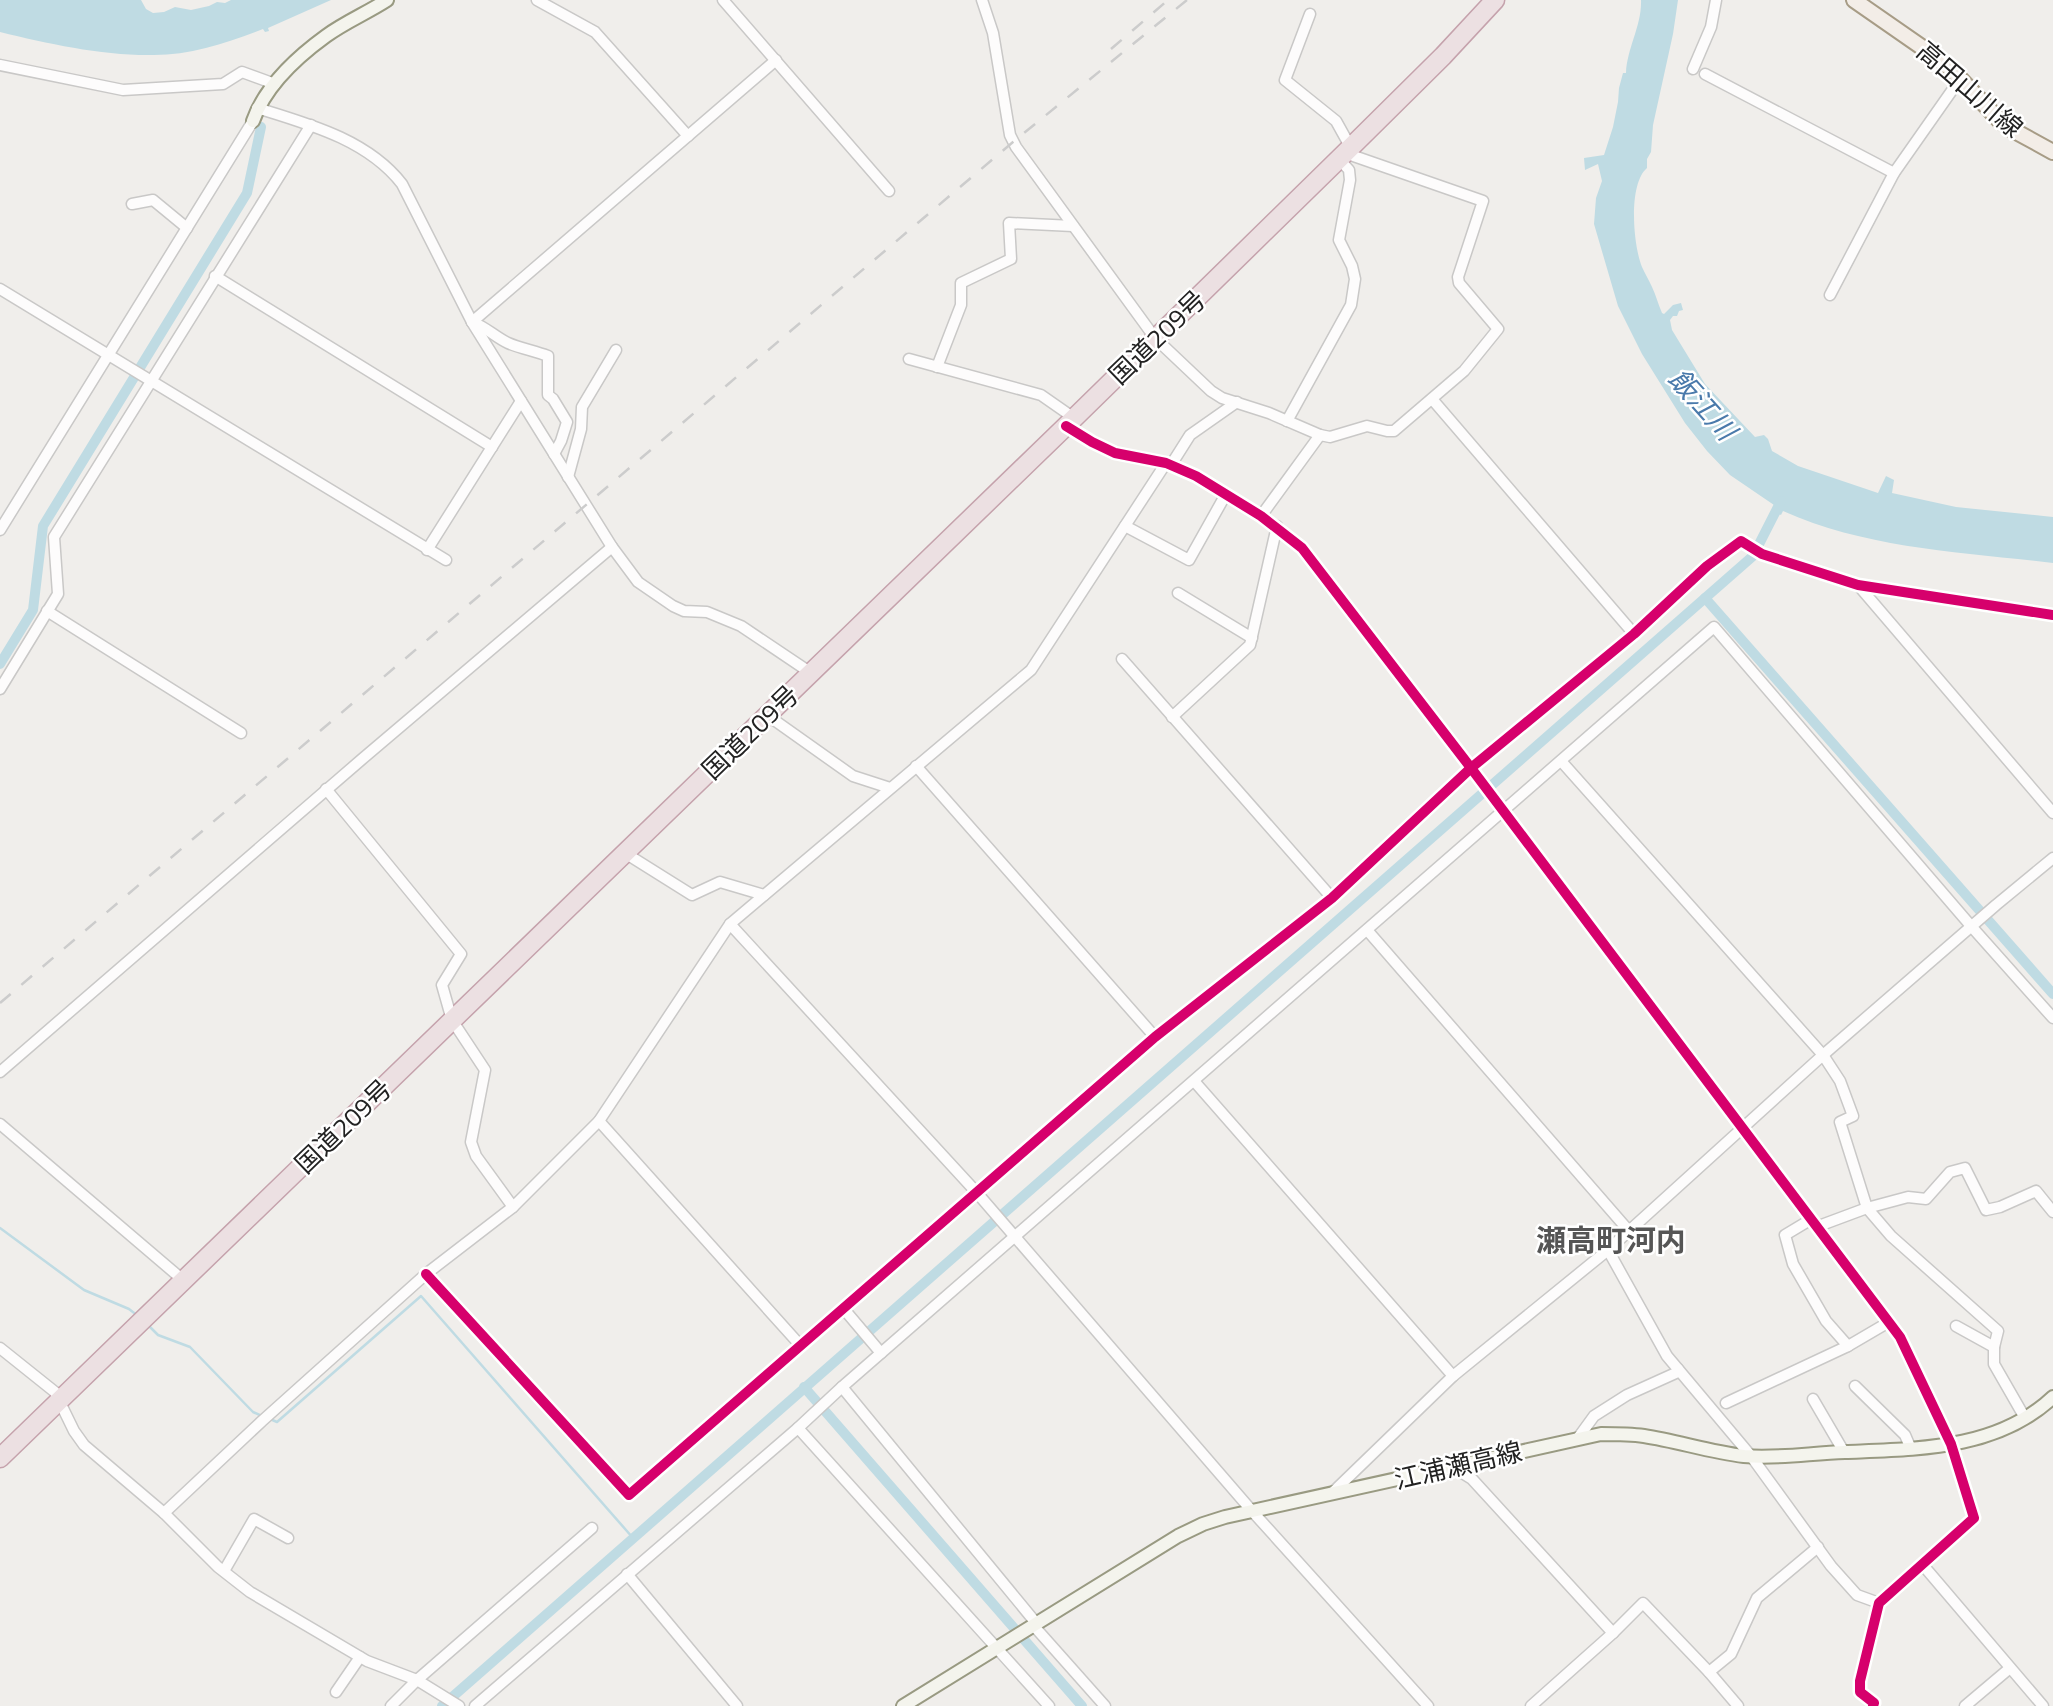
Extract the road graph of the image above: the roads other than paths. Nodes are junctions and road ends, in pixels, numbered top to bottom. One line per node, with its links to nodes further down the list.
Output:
1 (387, 0): 14 (main road)
2 (537, 0): 17 (street)
3 (723, 0): 9 (street)
4 (982, 0): 23 (street)
5 (1495, 0): 19 (highway, 国道209号)
6 (1716, 0): 11 (street)
7 (1854, 0): 13 (main road, 高田山川線)
8 (1310, 14): 19 (street)
9 (776, 60): 17 (street); 21 (street)
10 (0, 65): 14 (street)
11 (1693, 69)
12 (1705, 74): 20 (street)
13 (1960, 79): 18 (main road, 高田山川線); 20 (street)
14 (275, 84): 15 (main road)
15 (255, 115): 16 (street); 24 (street)
16 (311, 125): 25 (street); 28 (street)
17 (688, 136): 28 (street)
18 (2053, 152)
19 (1345, 154): 29 (highway, 国道209号); 35 (street); 38 (street)
20 (1894, 173): 27 (street)
21 (889, 191)
22 (132, 204): 24 (street)
23 (1073, 226): 29 (street); 33 (street)
24 (187, 228): 31 (street)
25 (215, 276): 34 (street); 41 (street)
26 (0, 289): 31 (street)
27 (1830, 295)
28 (472, 322): 36 (street); 42 (street)
29 (1155, 338): 37 (street); 39 (highway, 国道209号)
30 (616, 350): 44 (street)
31 (109, 355): 34 (street); 49 (street)
32 (908, 359): 33 (street)
33 (937, 366): 39 (street)
34 (151, 381): 51 (street); 55 (street)
35 (1432, 399): 40 (street); 57 (street)
36 (521, 401): 41 (street); 42 (street)
37 (1237, 402): 38 (street); 43 (street)
38 (1287, 421): 40 (street)
39 (1070, 422): 43 (street); 60 (highway, 国道209号)
40 (1320, 435): 46 (street)
41 (492, 447): 51 (street)
42 (554, 454): 44 (street)
43 (1168, 464): 45 (street); 47 (street)
44 (568, 477): 50 (street)
45 (1226, 494): 46 (street); 47 (street)
46 (1261, 516): 48 (street)
47 (1125, 526): 66 (street)
48 (1277, 526): 58 (street); 67 (street)
49 (0, 530)
50 (612, 547): 60 (street); 69 (street)
51 (427, 550): 52 (street)
52 (446, 560)
53 (1858, 585): 56 (street); 57 (street); 71 (street)
54 (1178, 593): 58 (street)
55 (47, 611): 61 (street); 64 (street)
56 (2053, 615)
57 (1634, 634): 67 (street)
58 (1252, 638): 63 (street)
59 (1122, 659): 63 (street)
60 (811, 673): 62 (highway, 国道209号)
61 (0, 689)
62 (767, 715): 68 (street); 72 (highway, 国道209号)
63 (1172, 716): 75 (street)
64 (241, 733)
65 (1560, 761): 70 (street); 77 (street); 82 (street)
66 (916, 766): 68 (street); 81 (street)
67 (1471, 768): 70 (street); 75 (street)
68 (890, 788): 74 (street)
69 (326, 789): 80 (street); 83 (street)
70 (1501, 808): 78 (street); 87 (street)
71 (2053, 813)
72 (625, 853): 74 (street); 80 (highway, 国道209号)
73 (2053, 858): 77 (street)
74 (764, 895): 76 (street)
75 (1332, 898): 81 (street)
76 (730, 924): 85 (street); 88 (street)
77 (1972, 926): 79 (street); 82 (street)
78 (1367, 930): 84 (street); 93 (street)
79 (2053, 1018)
80 (452, 1020): 89 (street); 97 (highway, 国道209号)
81 (1155, 1037): 88 (street)
82 (1823, 1055): 87 (street); 90 (street)
83 (0, 1072)
84 (1194, 1081): 94 (street); 107 (street)
85 (599, 1121): 89 (street); 101 (street)
86 (0, 1124): 97 (street)
87 (1743, 1129): 92 (street); 93 (street)
88 (977, 1193): 94 (street); 98 (street)
89 (513, 1207): 96 (street)
90 (1867, 1208): 91 (street); 92 (street); 103 (street)
91 (2053, 1212)
92 (1813, 1224): 99 (street); 102 (street)
93 (1629, 1231): 95 (street)
94 (1014, 1235): 105 (street); 124 (street)
95 (1608, 1250): 106 (street); 107 (street)
96 (426, 1274): 101 (street); 125 (street)
97 (183, 1280): 111 (highway, 国道209号)
98 (845, 1310): 101 (street); 105 (street)
99 (1889, 1322): 102 (street); 117 (street)
100 (1956, 1326): 103 (street)
101 (800, 1345)
102 (1848, 1346): 113 (street)
103 (1994, 1347): 114 (street)
104 (0, 1348): 111 (street)
105 (880, 1352): 109 (street)
106 (1678, 1368): 116 (street); 120 (street)
107 (1453, 1376): 123 (street)
108 (1855, 1386): 118 (street)
109 (842, 1387): 115 (street); 133 (street)
110 (2053, 1397): 114 (main road, 江浦瀬高線)
111 (60, 1399): 121 (highway, 国道209号); 125 (street)
112 (1813, 1399): 119 (street)
113 (1726, 1403)
114 (2025, 1418): 117 (main road, 江浦瀬高線)
115 (798, 1428): 131 (street); 135 (street)
116 (1578, 1438): 120 (main road, 江浦瀬高線); 122 (main road, 江浦瀬高線)
117 (1951, 1444): 118 (main road, 江浦瀬高線); 129 (street)
118 (1911, 1450): 119 (main road, 江浦瀬高線)
119 (1844, 1452): 120 (main road, 江浦瀬高線)
120 (1751, 1456): 128 (street)
121 (0, 1458)
122 (1451, 1466): 123 (main road, 江浦瀬高線); 134 (street)
123 (1332, 1493): 124 (main road, 江浦瀬高線)
124 (1252, 1511): 133 (main road, 江浦瀬高線); 148 (street)
125 (164, 1513): 130 (street)
126 (592, 1528): 139 (street)
127 (288, 1538): 130 (street)
128 (1818, 1548): 132 (street); 138 (street)
129 (1922, 1564): 132 (street); 137 (street)
130 (224, 1571): 136 (street)
131 (627, 1574): 143 (street); 144 (street)
132 (1879, 1603): 151 (street)
133 (1035, 1624): 135 (main road, 江浦瀬高線); 147 (street)
134 (1613, 1633): 138 (street); 149 (street)
135 (1000, 1646): 145 (main road, 江浦瀬高線); 146 (street)
136 (360, 1657): 139 (street); 140 (street)
137 (2010, 1668): 152 (street); 153 (street)
138 (1709, 1672): 150 (street)
139 (421, 1682): 141 (street); 142 (street)
140 (336, 1692)
141 (391, 1706)
142 (459, 1706)
143 (475, 1706)
144 (737, 1706)
145 (903, 1706)
146 (1049, 1706)
147 (1105, 1706)
148 (1428, 1706)
149 (1531, 1706)
150 (1738, 1706)
151 (1873, 1706)
152 (1965, 1706)
153 (2043, 1706)

